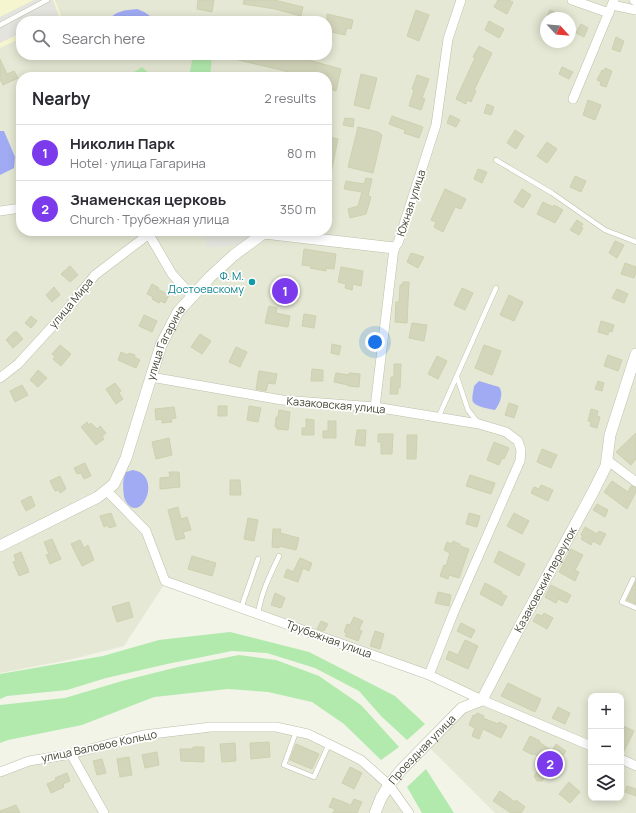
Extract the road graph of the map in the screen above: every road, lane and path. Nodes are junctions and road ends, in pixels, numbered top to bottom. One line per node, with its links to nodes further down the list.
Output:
1 (47, 0): 7 (lane)
2 (460, 0): 18 (street, Южная улица)
3 (572, 0): 4 (street)
4 (612, 6): 5 (street); 9 (street)
5 (636, 10)
6 (16, 16): 8 (lane)
7 (17, 16)
8 (0, 25)
9 (573, 99)
10 (496, 160): 17 (lane)
11 (16, 209): 12 (street)
12 (0, 211)
13 (144, 236): 24 (street, улица Мира)
14 (150, 236): 20 (street)
15 (260, 236): 20 (street, улица Гагарина)
16 (290, 236): 18 (street, улица Гагарина)
17 (636, 242)
18 (394, 248): 25 (street, Южная улица)
19 (496, 288): 23 (lane)
20 (192, 296): 22 (street, улица Гагарина)
21 (636, 354): 28 (street)
22 (151, 377): 25 (street, Казаковская улица); 30 (street, улица Гагарина)
23 (457, 377): 26 (lane); 27 (lane)
24 (0, 378)
25 (376, 407): 26 (street, Казаковская улица)
26 (438, 418): 27 (street, Казаковская улица)
27 (479, 424): 38 (street, Казаковская улица)
28 (608, 460): 29 (street); 40 (street, Казаковский переулок)
29 (636, 482)
30 (107, 491): 31 (street, улица Гагарина); 35 (street, Трубежная улица)
31 (0, 546)
32 (279, 556): 37 (lane)
33 (258, 558): 35 (lane)
34 (633, 579): 36 (lane)
35 (241, 608): 37 (street, Трубежная улица)
36 (636, 608)
37 (258, 614): 38 (street, Трубежная улица)
38 (429, 675): 39 (street, Трубежная улица)
39 (459, 690): 40 (street, Трубежная улица); 41 (street)
40 (482, 700): 41 (street, Проездная улица); 44 (street, Трубежная улица)
41 (462, 708): 49 (street, Проездная улица)
42 (296, 732): 43 (street, улица Валовое Кольцо); 43 (lane); 45 (street, улица Валовое Кольцо)
43 (329, 744): 49 (street, улица Валовое Кольцо)
44 (588, 745)
45 (71, 754): 48 (street, улица Валовое Кольцо); 50 (street)
46 (624, 760): 47 (street)
47 (636, 766)
48 (0, 772)
49 (389, 785): 51 (street, Проездная улица); 52 (street, улица Валовое Кольцо)
50 (104, 813)
51 (375, 813)
52 (409, 813)

